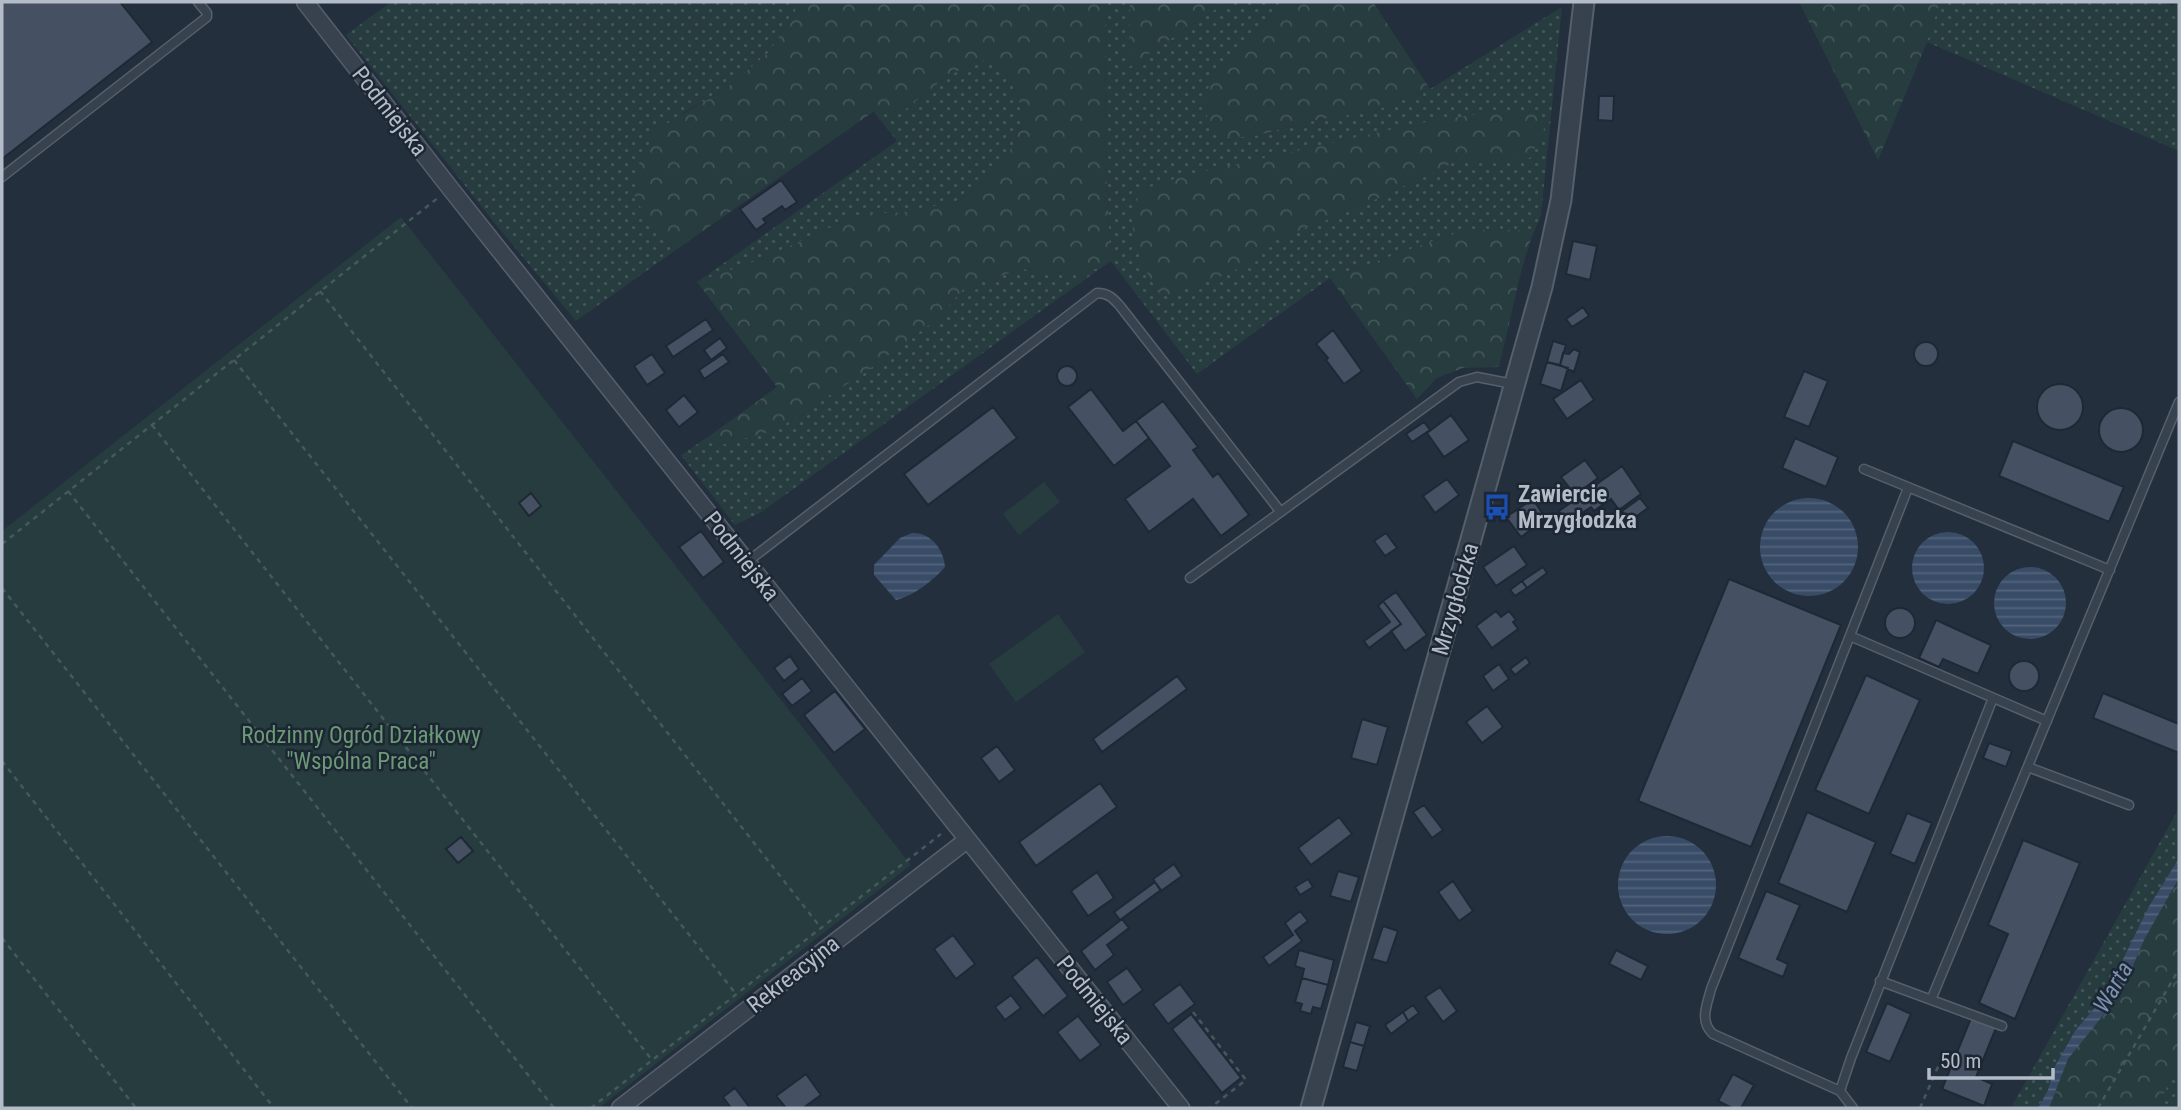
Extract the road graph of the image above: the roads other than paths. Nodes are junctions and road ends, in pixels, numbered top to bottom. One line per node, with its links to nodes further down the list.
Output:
1 (198, 2): 4 (lane)
2 (305, 2): 10 (street, Podmiejska)
3 (1584, 2): 5 (street, Mrzygłodzka)
4 (2, 177)
5 (1516, 384): 9 (lane); 25 (street, Mrzygłodzka)
6 (2179, 402): 11 (lane)
7 (1864, 469): 8 (lane)
8 (1908, 488): 11 (lane); 13 (lane)
9 (1280, 511): 10 (lane); 12 (lane)
10 (747, 562): 18 (street, Podmiejska)
11 (2110, 570): 15 (lane)
12 (1190, 578)
13 (1850, 636): 14 (lane); 22 (lane)
14 (1993, 698): 15 (lane); 19 (lane)
15 (2047, 722): 16 (lane)
16 (2028, 767): 17 (lane); 20 (lane)
17 (2129, 805)
18 (967, 840): 23 (street, Rekreacyjna); 24 (street, Podmiejska)
19 (1880, 981): 20 (lane); 22 (lane)
20 (1931, 1000): 21 (lane)
21 (2002, 1026)
22 (1840, 1091): 26 (lane)
23 (620, 1108)
24 (1181, 1108)
25 (1311, 1108)
26 (1853, 1108)

